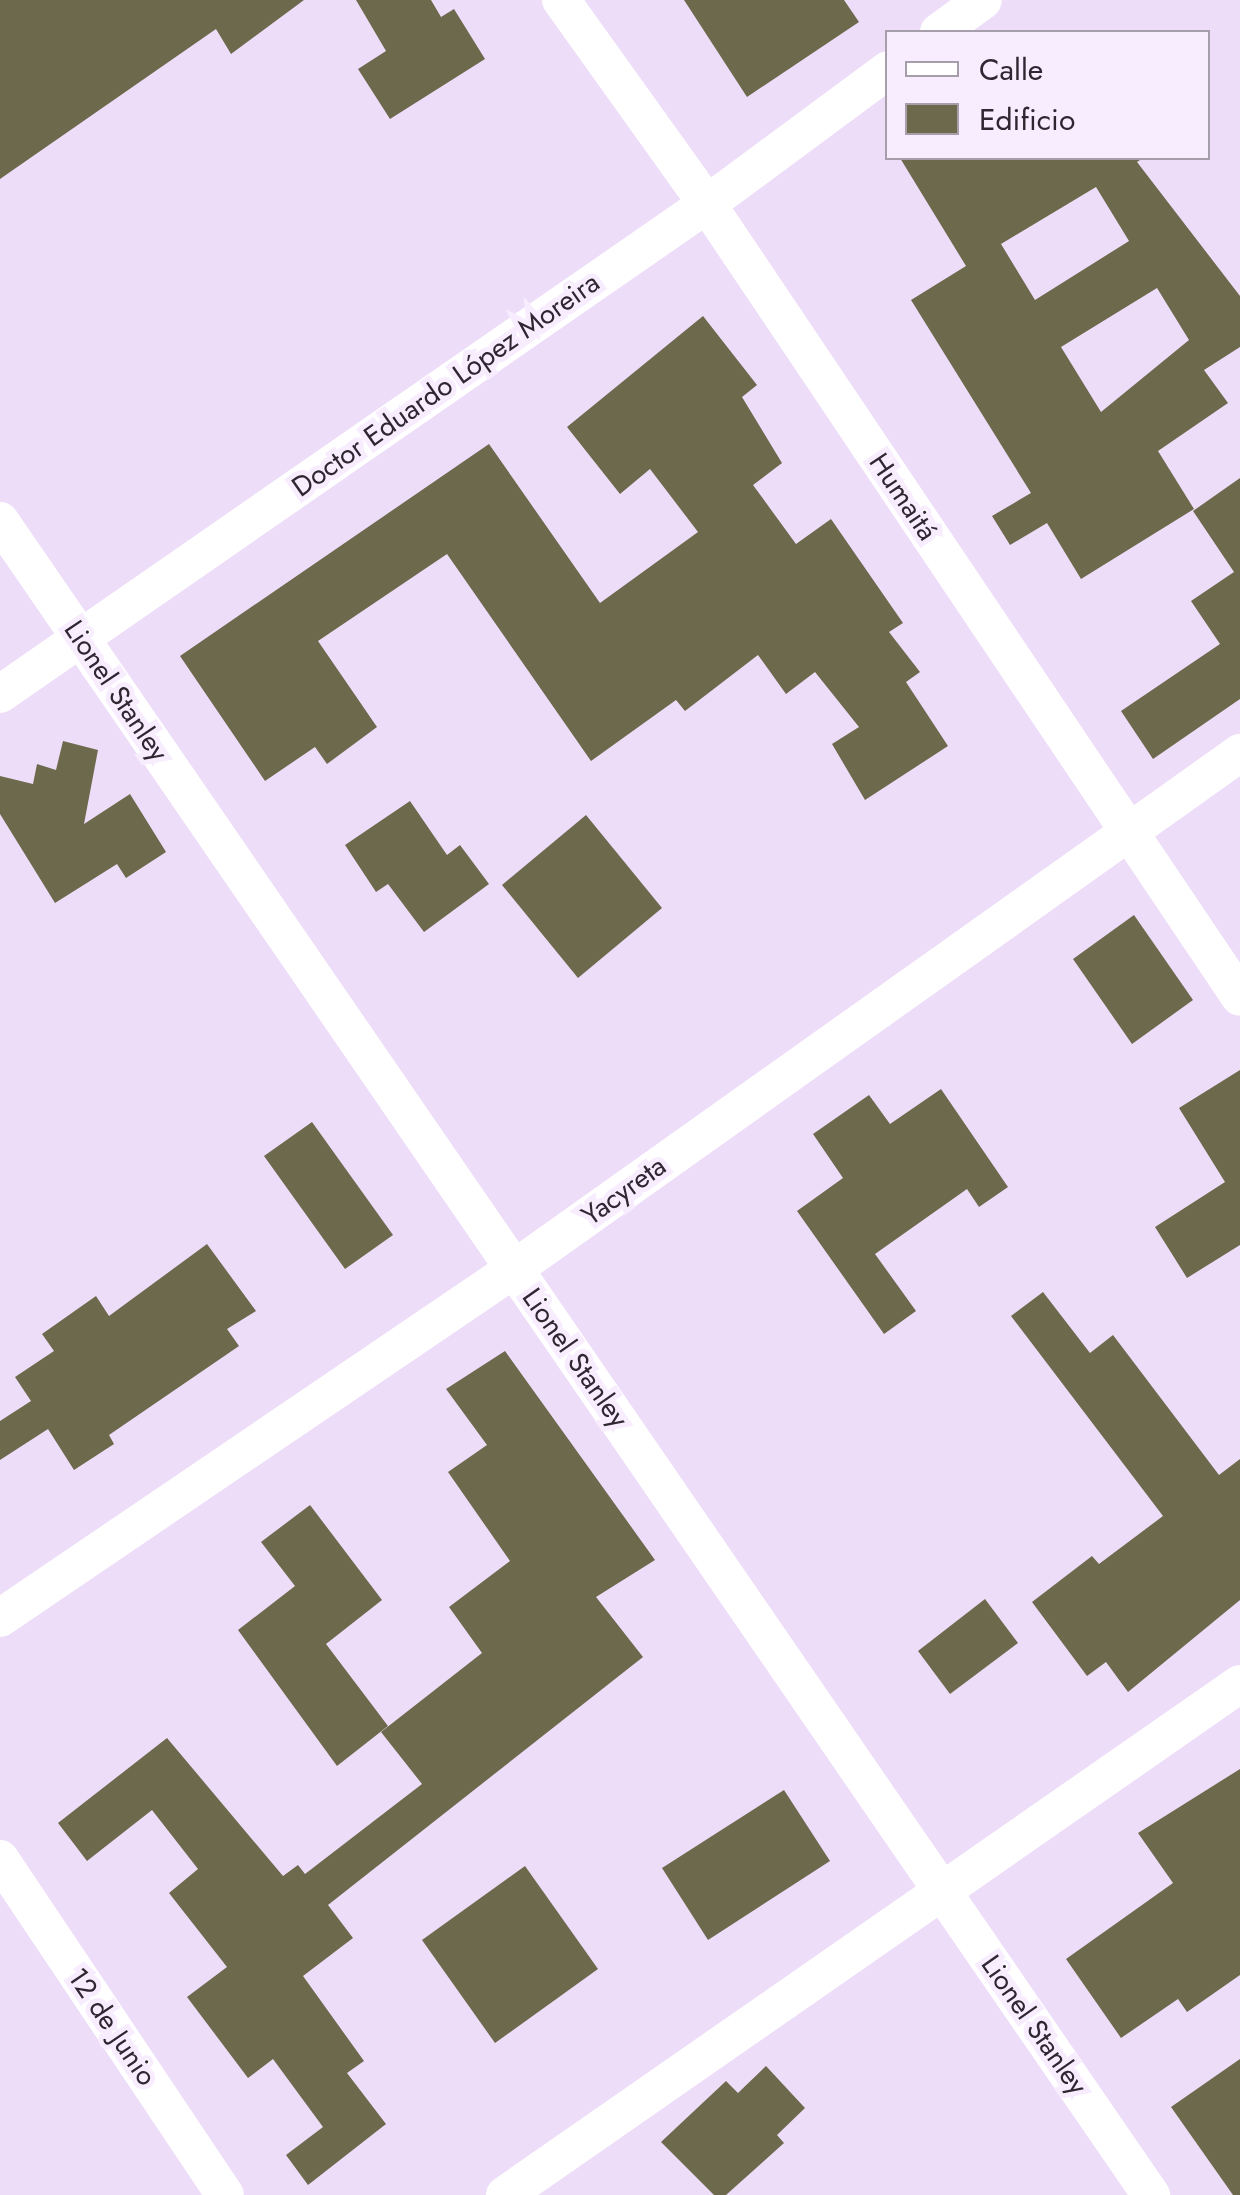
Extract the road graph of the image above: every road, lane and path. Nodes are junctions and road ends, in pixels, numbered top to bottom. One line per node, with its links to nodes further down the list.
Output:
1 (560, 0): 5 (street, Humaitá)
2 (983, 0): 3 (street)
3 (942, 30)
4 (885, 72): 5 (street, Doctor Eduardo López Moreira)
5 (707, 204): 7 (street, Doctor Eduardo López Moreira); 10 (street, Humaitá)
6 (0, 521): 7 (street, Lionel Stanley)
7 (80, 638): 8 (street, Doctor Eduardo López Moreira); 12 (street, Lionel Stanley)
8 (0, 694)
9 (1240, 753): 10 (street, Yacyreta)
10 (1127, 832): 11 (street, Humaitá); 12 (street, Yacyreta)
11 (1240, 998)
12 (514, 1269): 13 (street, Yacyreta); 16 (street, Lionel Stanley)
13 (0, 1618)
14 (1240, 1684): 16 (street)
15 (0, 1858): 17 (street, 12 de Junio)
16 (941, 1890): 18 (street); 19 (street, Lionel Stanley)
17 (225, 2195)
18 (505, 2195)
19 (1151, 2195)

